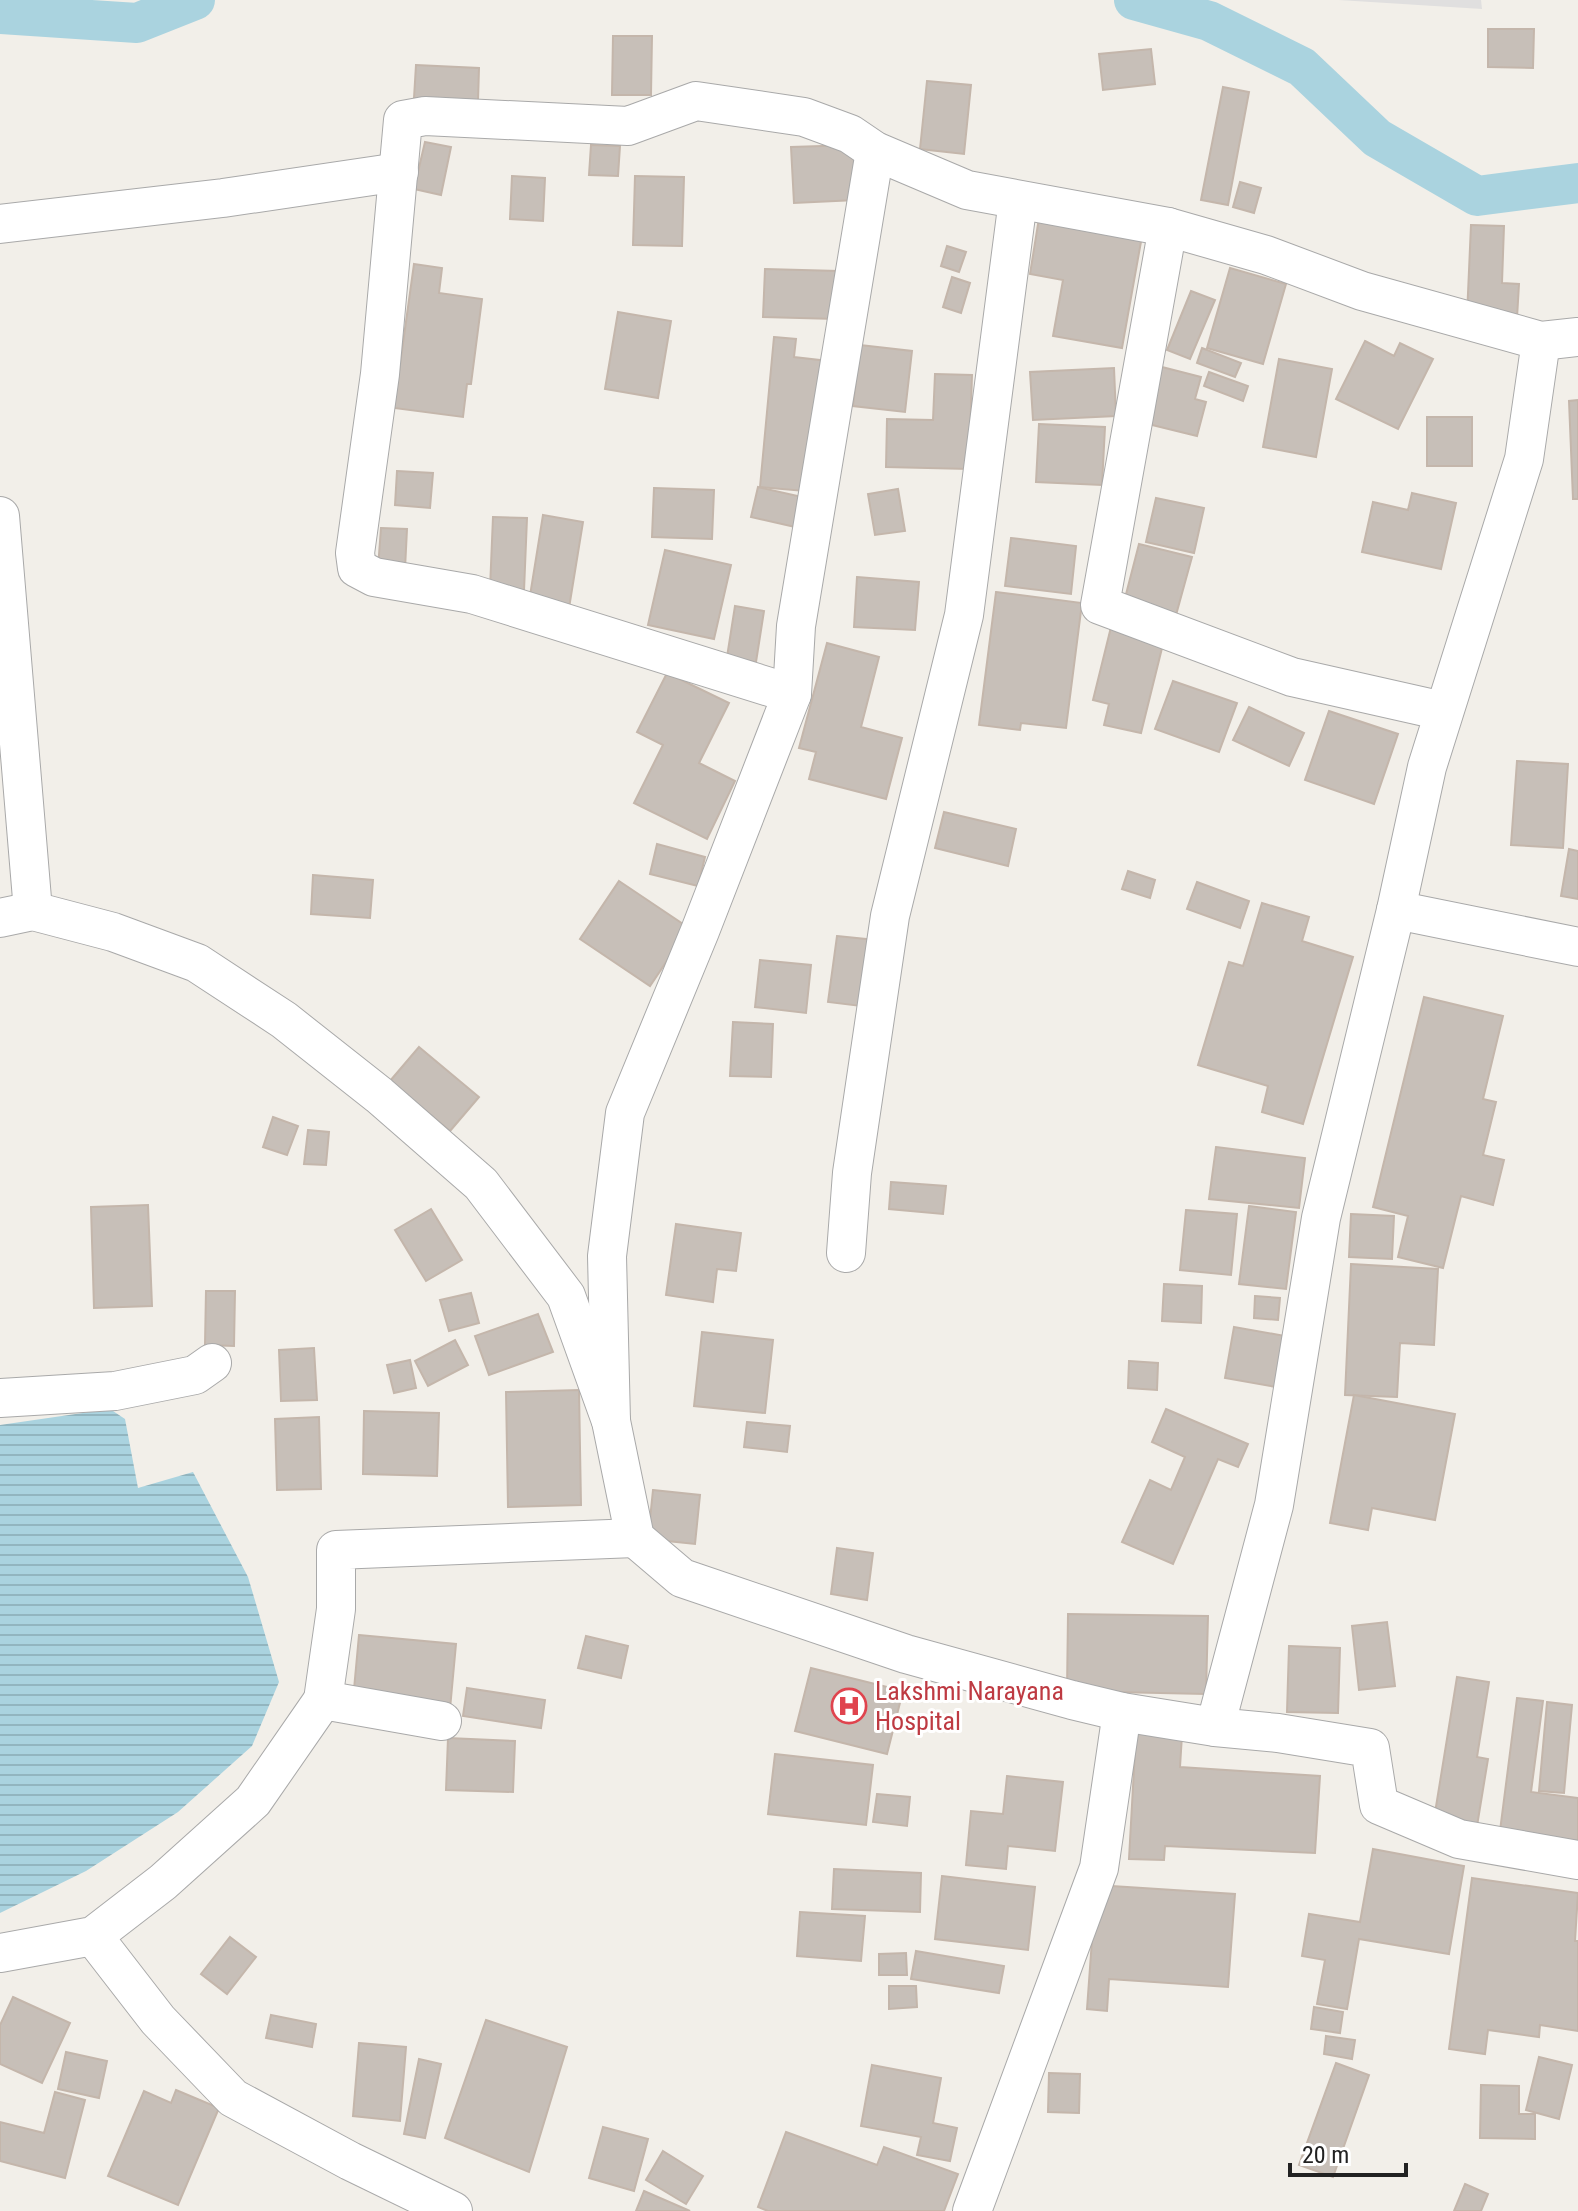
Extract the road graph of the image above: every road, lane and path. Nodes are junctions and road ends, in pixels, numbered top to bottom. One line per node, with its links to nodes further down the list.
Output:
1 (875, 151): 2 (street); 3 (street); 9 (street)
2 (399, 172): 4 (street); 9 (street)
3 (1018, 200): 5 (street); 14 (street)
4 (0, 224)
5 (1168, 227): 7 (street); 10 (street)
6 (1578, 337): 7 (street)
7 (1541, 341): 10 (street)
8 (0, 516): 12 (street)
9 (792, 694): 17 (street)
10 (1443, 711): 11 (street)
11 (1396, 910): 13 (street); 22 (street)
12 (17, 915): 17 (street)
13 (1578, 947)
14 (846, 1253)
15 (212, 1363): 16 (street)
16 (0, 1398)
17 (611, 1421): 18 (street)
18 (635, 1538): 19 (street); 20 (street)
19 (323, 1700): 21 (street); 24 (street)
20 (1122, 1712): 22 (street); 27 (street)
21 (442, 1721)
22 (1215, 1727): 23 (street)
23 (1578, 1860)
24 (93, 1936): 25 (street); 26 (street)
25 (0, 1953)
26 (453, 2211)
27 (972, 2211)

